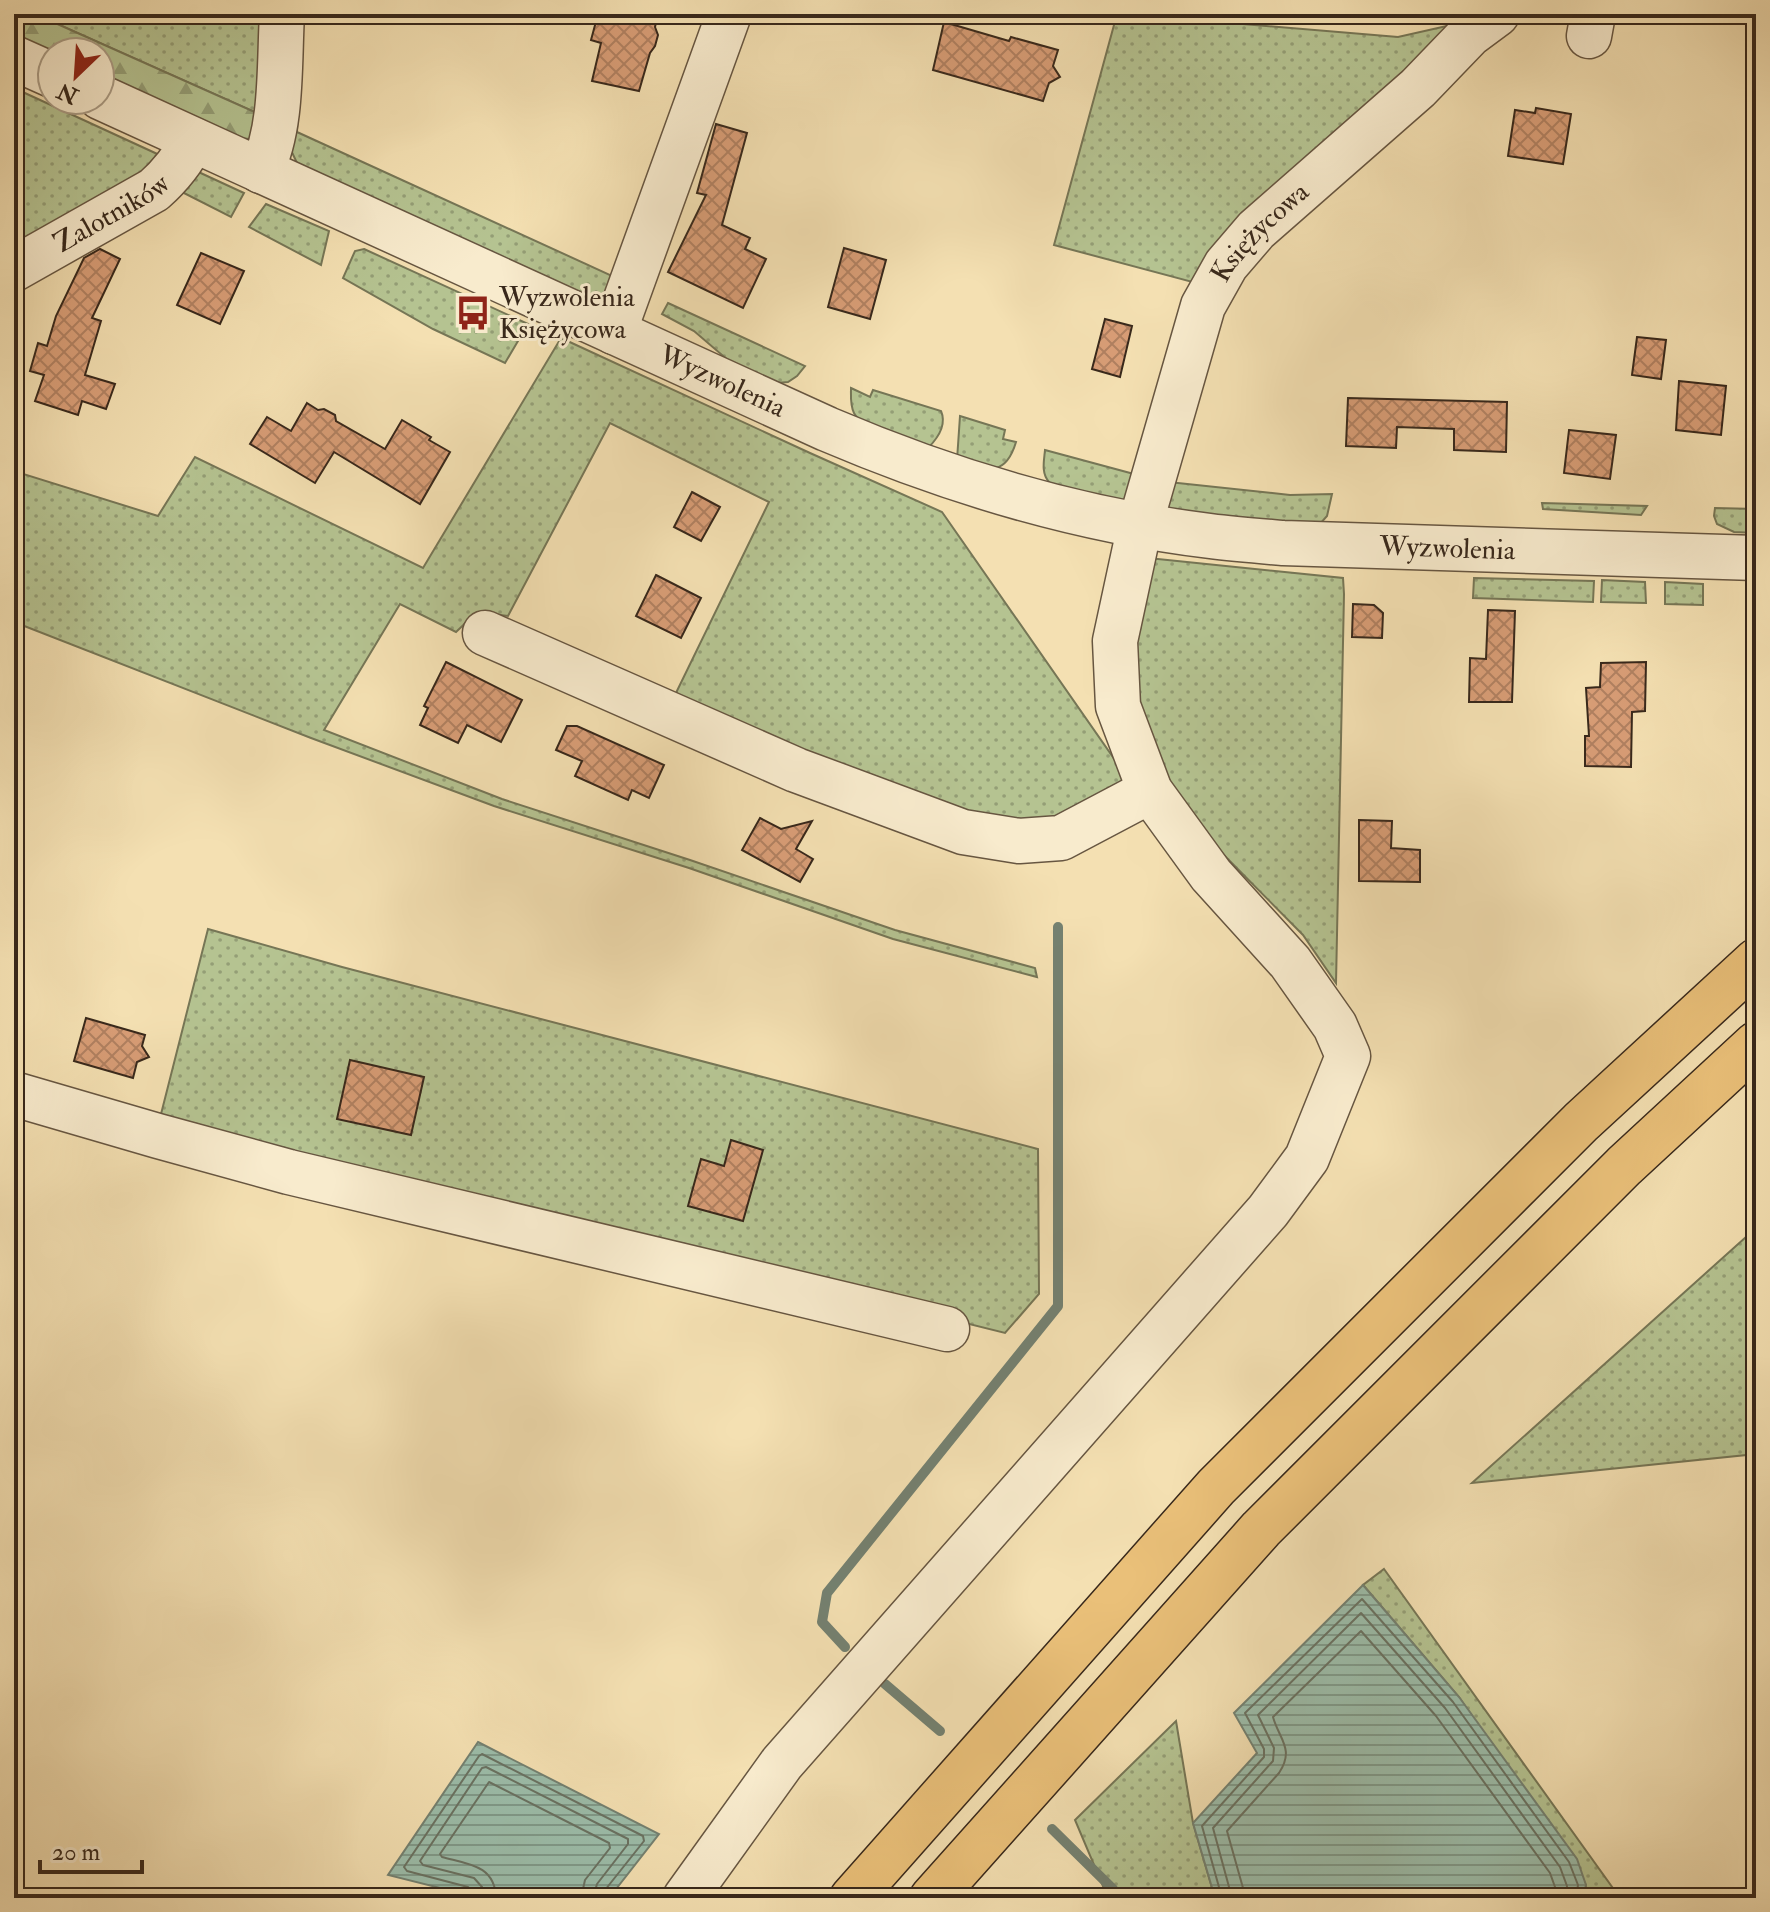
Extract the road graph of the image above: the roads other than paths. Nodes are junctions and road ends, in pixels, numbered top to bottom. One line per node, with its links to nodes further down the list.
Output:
1 (282, 14): 8 (street)
2 (729, 14): 10 (street)
3 (1497, 14): 11 (street, Księżycowa)
4 (14, 58): 5 (street)
5 (36, 68)
6 (116, 104): 7 (street, Wyzwolenia)
7 (193, 140): 8 (street, Wyzwolenia); 9 (street, Zalotników)
8 (261, 171): 10 (street, Wyzwolenia)
9 (14, 269)
10 (614, 332): 11 (street, Wyzwolenia)
11 (1140, 525): 12 (street, Wyzwolenia); 14 (street)
12 (1756, 558)
13 (485, 633): 14 (street)
14 (1150, 791): 19 (street)
15 (1756, 961): 20 (highway)
16 (1756, 1044): 21 (highway)
17 (14, 1094): 18 (street)
18 (947, 1329)
19 (685, 1898)
20 (852, 1898)
21 (932, 1898)

